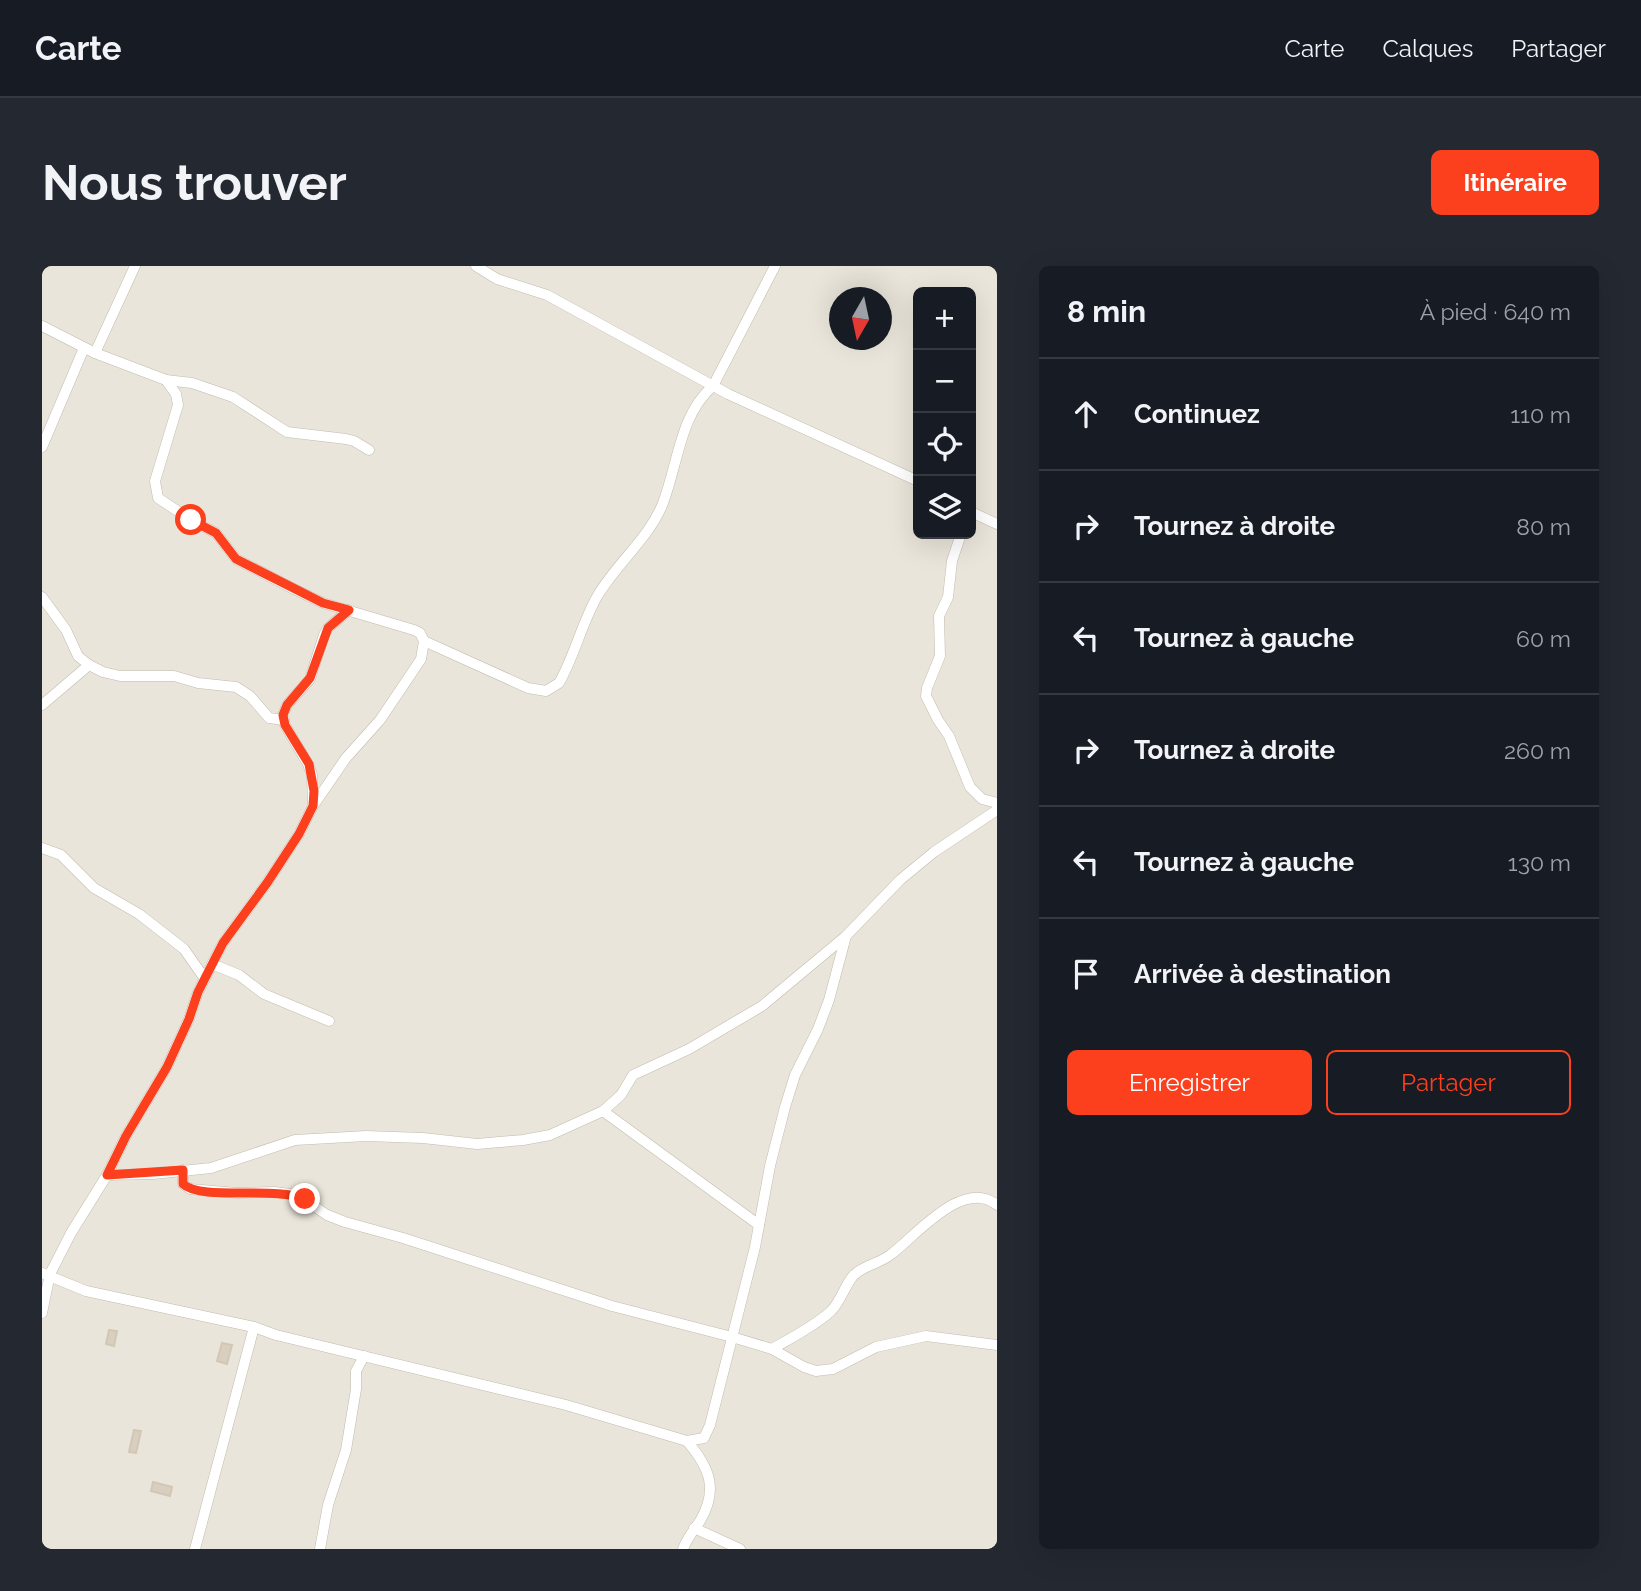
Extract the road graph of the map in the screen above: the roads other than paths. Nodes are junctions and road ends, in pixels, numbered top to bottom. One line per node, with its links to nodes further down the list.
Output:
1 (135, 266): 6 (street)
2 (476, 266): 8 (street)
3 (775, 266): 8 (street)
4 (42, 326): 5 (street)
5 (85, 348): 6 (street); 9 (street)
6 (94, 353): 7 (street)
7 (166, 380): 10 (street); 16 (street)
8 (713, 386): 11 (street); 17 (street)
9 (42, 447)
10 (369, 450)
11 (913, 479)
12 (976, 514): 13 (street)
13 (997, 524)
14 (959, 539): 22 (street)
15 (42, 597): 18 (street)
16 (349, 610): 17 (street); 20 (street)
17 (424, 641): 21 (street)
18 (89, 665): 19 (street); 20 (street)
19 (42, 705)
20 (284, 720): 21 (street)
21 (313, 806): 25 (street)
22 (996, 810): 24 (street)
23 (42, 848): 26 (street)
24 (846, 936): 28 (street); 32 (street)
25 (212, 964): 26 (street); 27 (street)
26 (205, 979): 30 (street)
27 (329, 1021)
28 (603, 1111): 29 (street); 32 (street)
29 (183, 1170): 30 (street); 36 (street)
30 (107, 1175): 33 (street)
31 (997, 1205): 38 (street)
32 (759, 1225): 36 (street)
33 (46, 1273): 34 (street); 35 (street)
34 (42, 1313)
35 (254, 1327): 39 (street); 42 (street)
36 (732, 1337): 38 (street); 40 (street)
37 (997, 1345): 38 (street)
38 (772, 1349)
39 (364, 1356): 40 (street); 43 (street)
40 (687, 1441): 41 (street)
41 (694, 1528): 44 (street); 45 (street)
42 (195, 1549)
43 (320, 1549)
44 (683, 1549)
45 (740, 1549)

